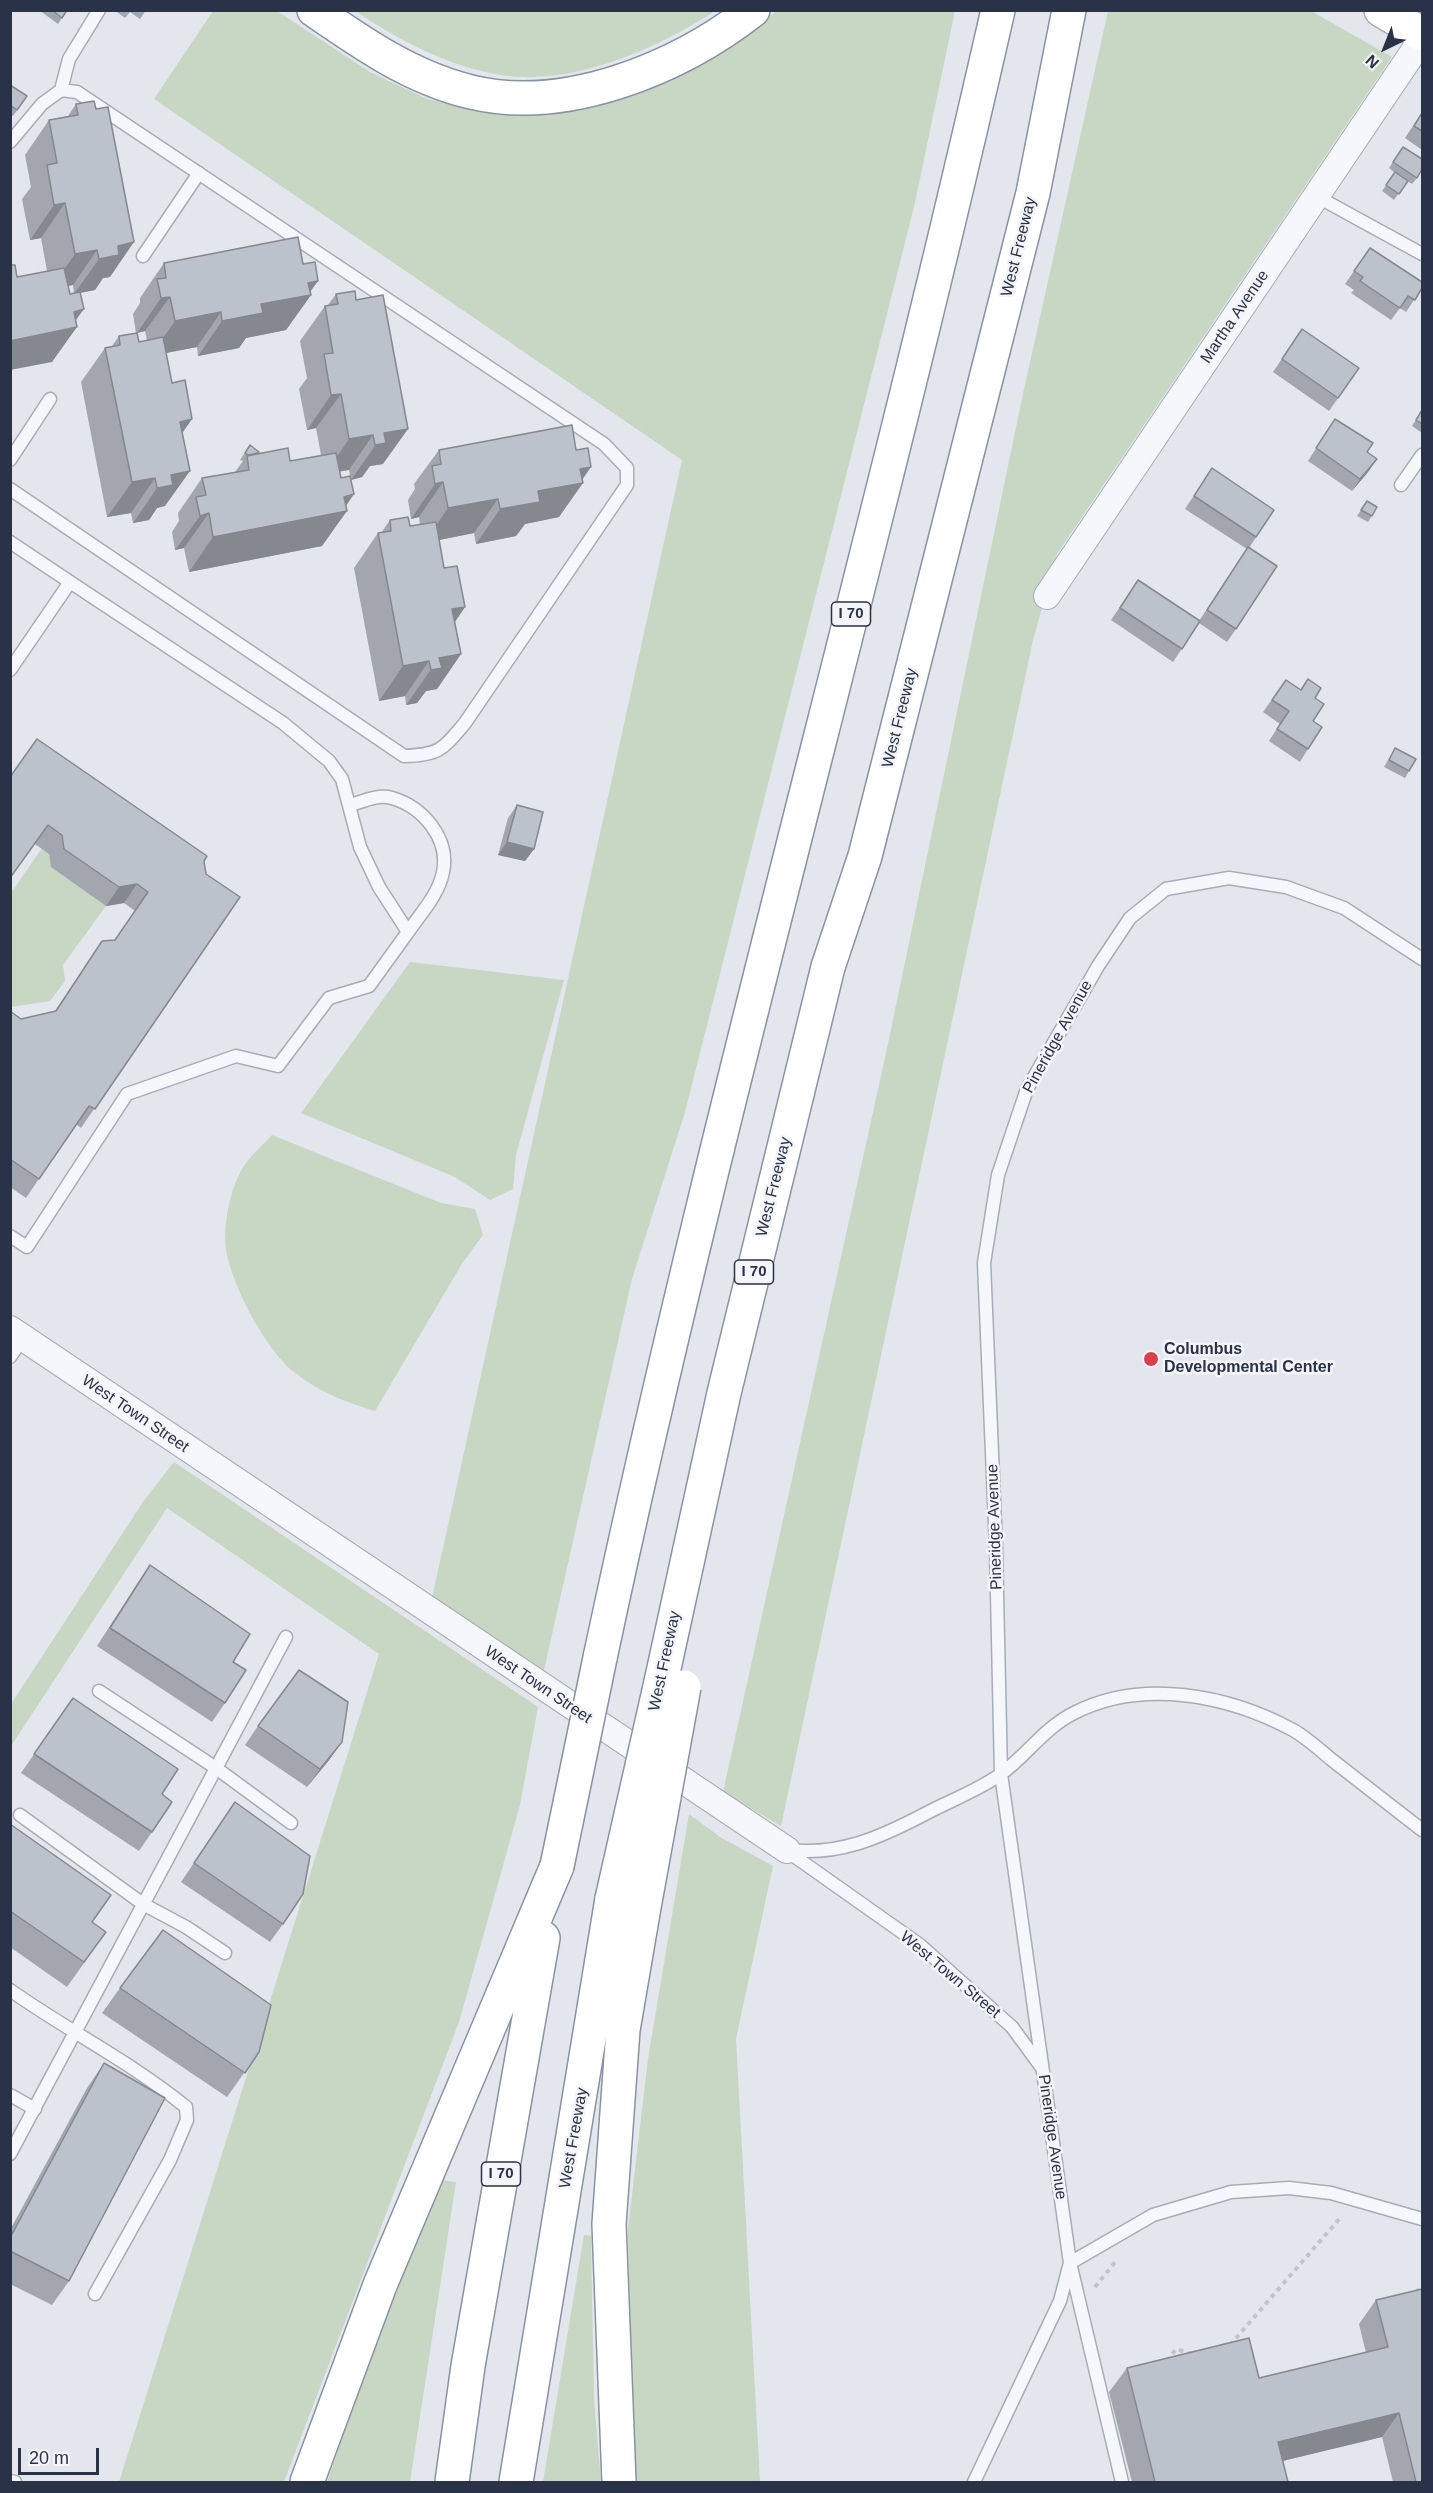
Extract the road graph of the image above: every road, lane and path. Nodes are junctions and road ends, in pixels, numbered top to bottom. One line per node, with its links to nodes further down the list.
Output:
1 (99, 10): 9 (lane)
2 (314, 10): 3 (main road)
3 (753, 10)
4 (998, 10): 38 (main road, I 70, bridge)
5 (1069, 10): 30 (main road, West Freeway / I 70)
6 (1381, 10): 7 (main road)
7 (1422, 34)
8 (1422, 39): 12 (street, Martha Avenue)
9 (61, 90): 10 (lane); 11 (lane)
10 (10, 142)
11 (199, 173): 14 (lane); 19 (lane)
12 (1316, 196): 13 (lane); 22 (street, Martha Avenue)
13 (1422, 254)
14 (143, 256)
15 (50, 399): 17 (lane)
16 (1422, 455): 18 (lane)
17 (10, 460)
18 (1401, 485)
19 (10, 489)
20 (10, 542): 21 (lane)
21 (70, 582): 23 (lane); 24 (lane)
22 (1047, 596)
23 (10, 670)
24 (351, 805): 25 (lane); 25 (lane)
25 (408, 932): 27 (lane)
26 (1422, 959): 33 (lane, Pineridge Avenue)
27 (10, 1236)
28 (15, 1341): 37 (street, West Town Street)
29 (286, 1637): 32 (lane)
30 (672, 1684): 62 (main road, West Freeway / I 70, bridge); 63 (main road, bridge)
31 (99, 1691): 32 (lane)
32 (216, 1768): 35 (lane); 39 (lane)
33 (1001, 1774): 36 (lane); 37 (lane); 43 (lane, Pineridge Avenue)
34 (20, 1815): 39 (lane)
35 (291, 1823)
36 (1422, 1830)
37 (786, 1850): 43 (lane, West Town Street)
38 (557, 1866): 60 (main road); 61 (main road, I 70)
39 (143, 1904): 40 (lane); 42 (lane)
40 (225, 1953)
41 (10, 1990): 42 (lane)
42 (75, 2033): 45 (lane); 52 (lane)
43 (1042, 2068): 50 (lane, Pineridge Avenue)
44 (10, 2095): 45 (lane)
45 (35, 2109): 46 (lane)
46 (10, 2154)
47 (1351, 2213): 55 (path)
48 (1422, 2219): 50 (lane)
49 (1124, 2251): 54 (path)
50 (1070, 2263): 54 (lane); 64 (lane, Pineridge Avenue)
51 (1422, 2286): 53 (path)
52 (95, 2294)
53 (1409, 2297)
54 (1079, 2310): 65 (lane)
55 (1222, 2350)
56 (1198, 2355): 57 (path)
57 (1165, 2364)
58 (10, 2481): 59 (lane)
59 (15, 2482)
60 (306, 2482)
61 (452, 2482)
62 (516, 2482)
63 (619, 2482)
64 (974, 2482)
65 (1122, 2482)

